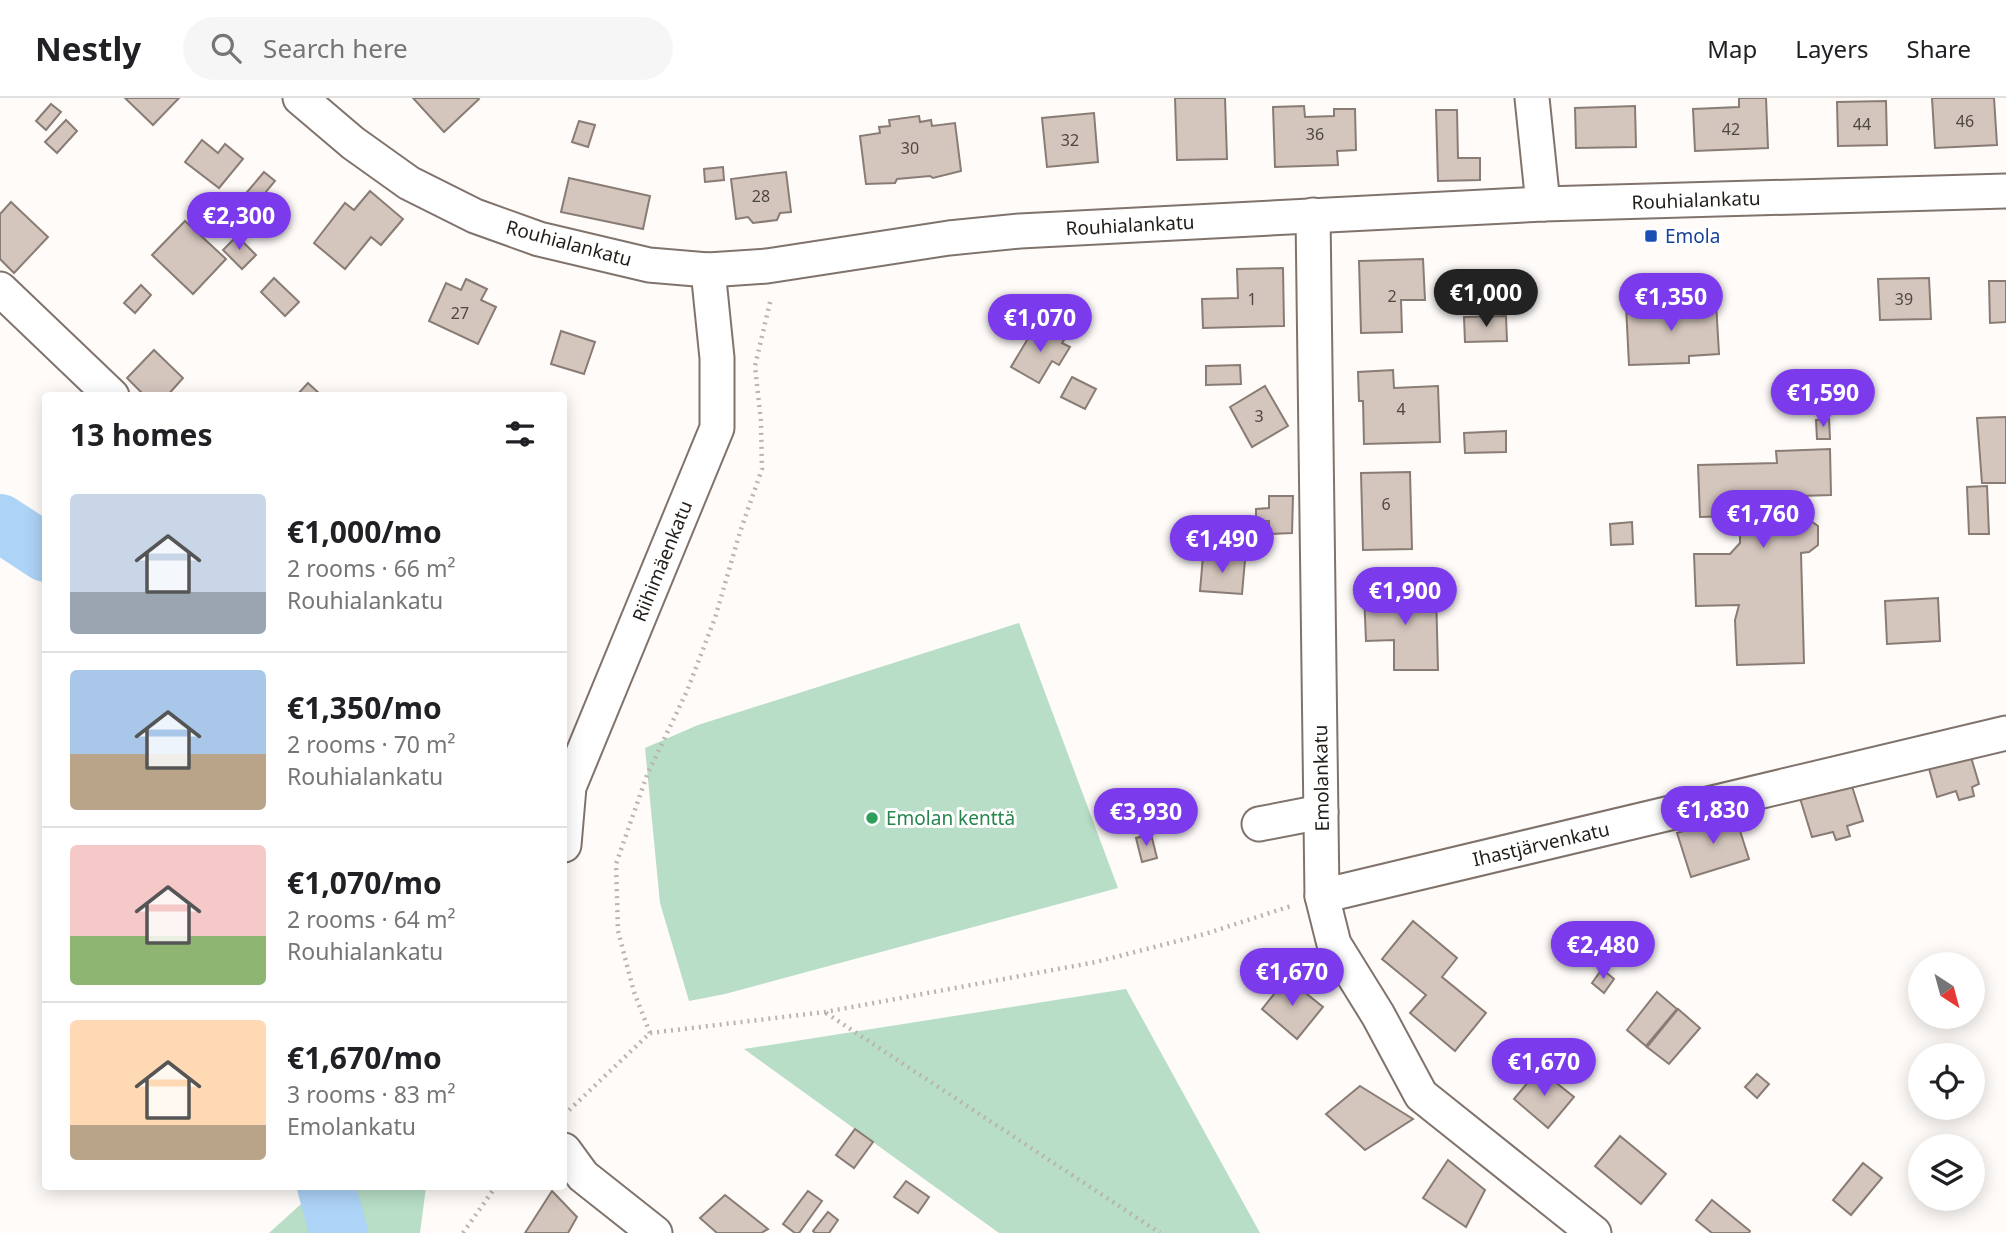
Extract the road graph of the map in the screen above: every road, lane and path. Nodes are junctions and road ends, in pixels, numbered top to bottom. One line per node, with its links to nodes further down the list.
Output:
1 (300, 98): 7 (street, Rouhialankatu)
2 (1532, 98): 4 (street)
3 (2006, 191): 4 (street, Rouhialankatu)
4 (1543, 204): 5 (street, Rouhialankatu)
5 (1312, 215): 6 (street, Rouhialankatu); 12 (street, Emolankatu)
6 (767, 267): 7 (street, Rouhialankatu); 16 (path)
7 (708, 270): 11 (street, Riihimäenkatu)
8 (0, 289): 9 (street)
9 (108, 392)
10 (2006, 733): 14 (street, Ihastjärvenkatu)
11 (567, 784)
12 (1321, 812): 13 (street); 14 (street, Emolankatu)
13 (1259, 824)
14 (1322, 896): 15 (path); 23 (street, Emolankatu)
15 (825, 1012): 16 (path); 22 (path)
16 (650, 1033): 17 (path)
17 (567, 1112)
18 (567, 1154): 20 (street)
19 (493, 1190): 21 (path)
20 (652, 1232)
21 (463, 1233)
22 (1160, 1233)
23 (1594, 1233)

